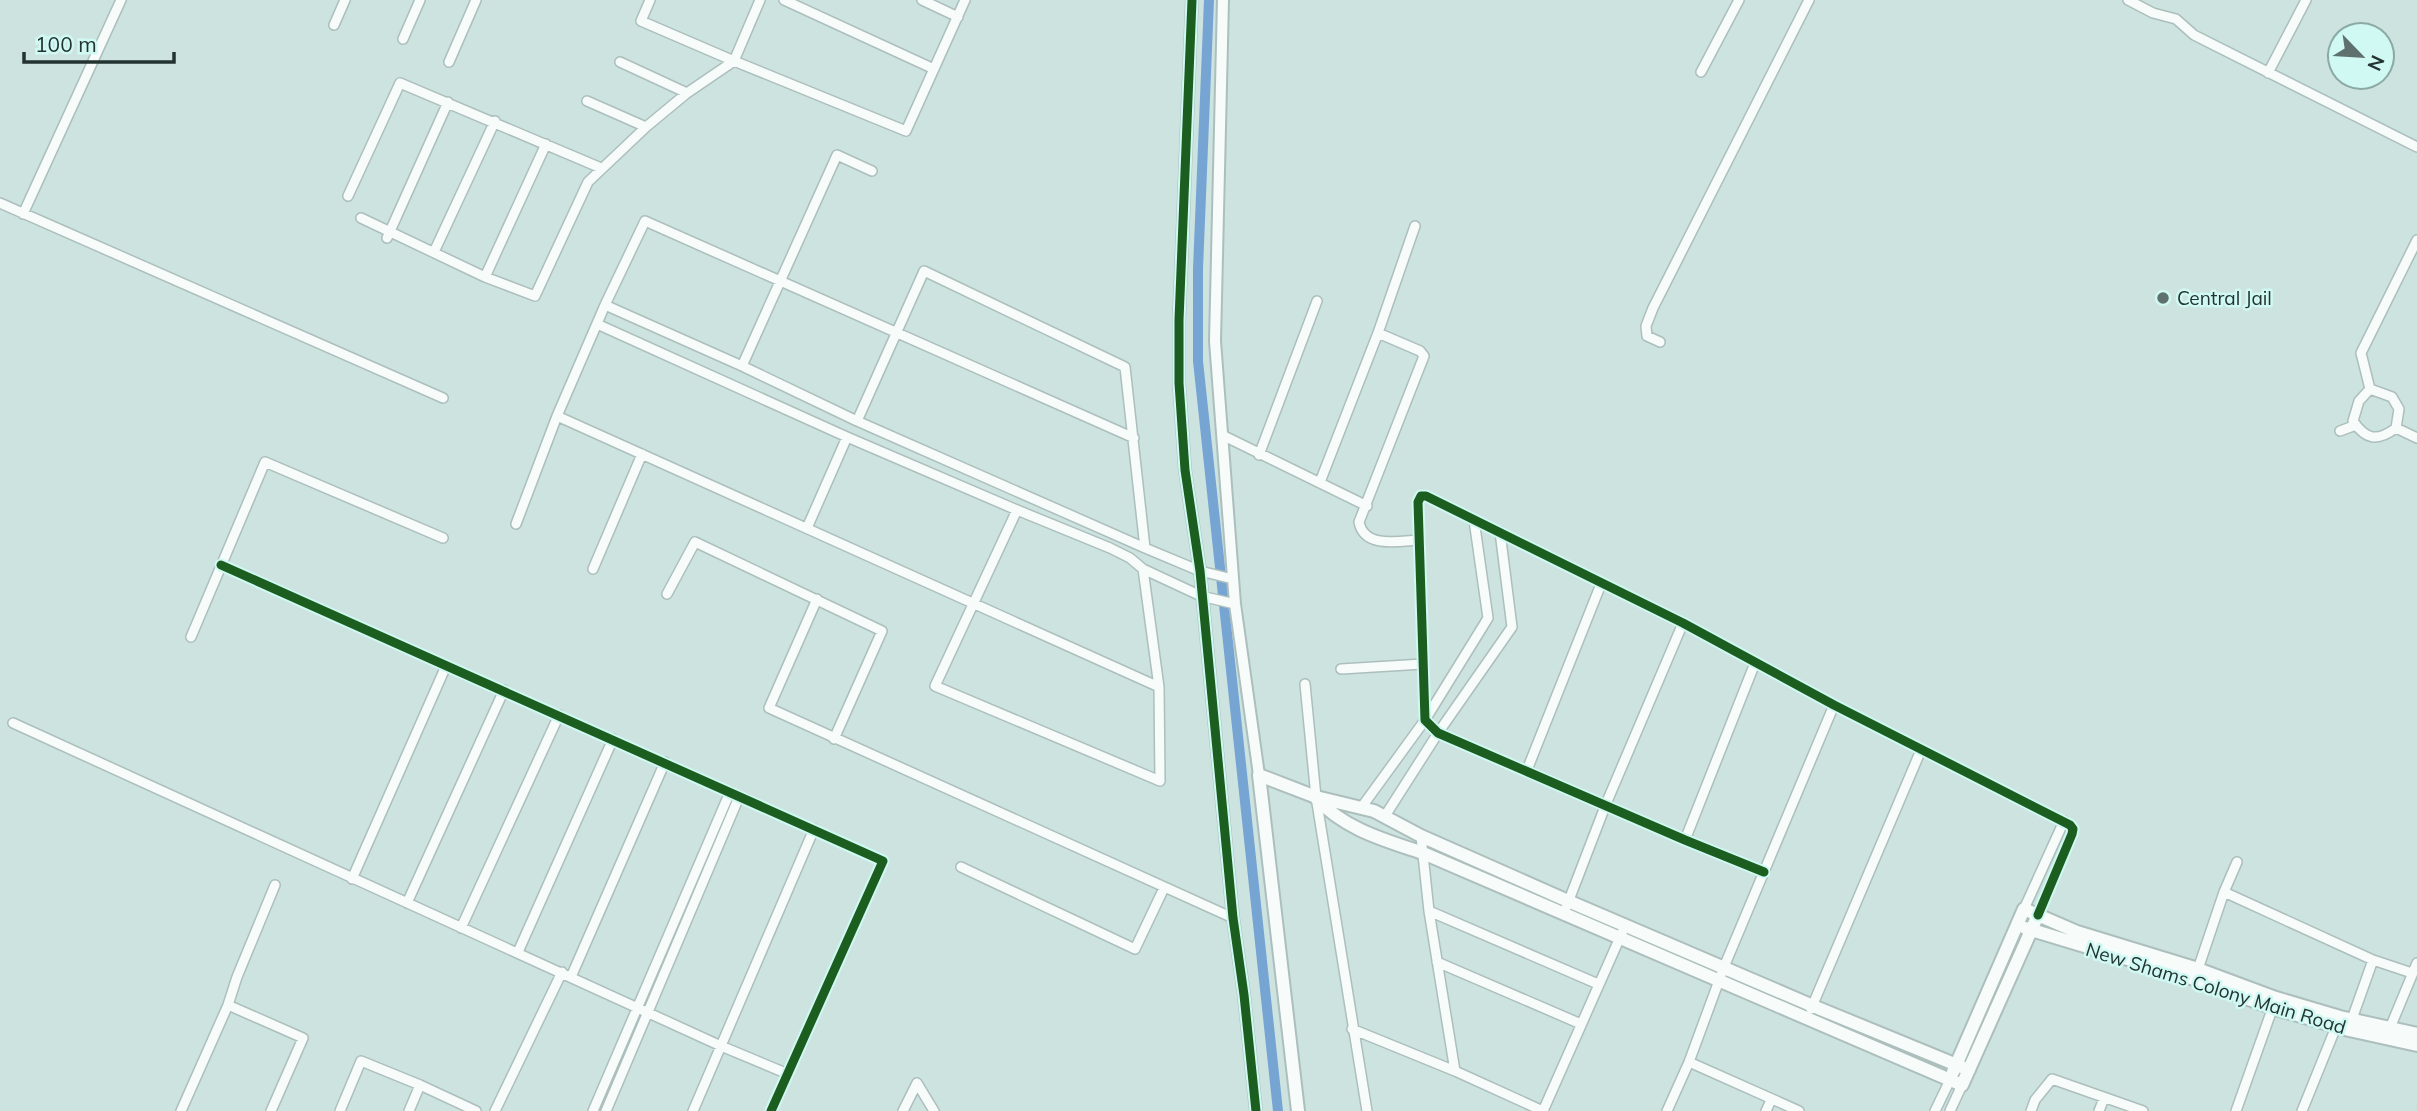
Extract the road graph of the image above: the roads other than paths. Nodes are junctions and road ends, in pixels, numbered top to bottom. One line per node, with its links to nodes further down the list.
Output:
1 (121, 0): 36 (street)
2 (345, 0): 17 (street)
3 (420, 0): 18 (street)
4 (476, 0): 20 (street)
5 (650, 0): 19 (street)
6 (760, 0): 19 (street)
7 (784, 0): 22 (street)
8 (922, 0): 16 (street)
9 (965, 0): 16 (street)
10 (1192, 0): 77 (street)
11 (1223, 0): 58 (street)
12 (1739, 0): 23 (street)
13 (1809, 0): 49 (street)
14 (2129, 0): 24 (street)
15 (2306, 0): 24 (street)
16 (958, 16): 22 (street)
17 (334, 25)
18 (403, 39)
19 (734, 61): 22 (street); 25 (street)
20 (449, 62)
21 (620, 62): 25 (street)
22 (934, 69)
23 (1701, 72)
24 (2268, 73): 31 (street)
25 (687, 93): 29 (street)
26 (587, 101): 29 (street)
27 (448, 102): 28 (street); 34 (street); 39 (street)
28 (495, 121): 30 (street); 41 (street)
29 (646, 127): 32 (street)
30 (546, 144): 32 (street); 42 (street)
31 (2417, 147)
32 (601, 168): 42 (street)
33 (872, 171): 43 (street)
34 (348, 196)
35 (0, 203): 36 (street)
36 (23, 214): 52 (street)
37 (361, 218): 39 (street)
38 (1415, 226): 48 (street)
39 (388, 235): 41 (street)
40 (2417, 240): 51 (street)
41 (434, 252): 42 (street)
42 (485, 277)
43 (781, 280): 45 (street); 47 (street); 50 (street)
44 (1317, 301): 63 (street)
45 (606, 305): 46 (street); 50 (street)
46 (597, 324): 53 (street); 59 (street)
47 (896, 332): 54 (street); 60 (street); 60 (street)
48 (1378, 333): 64 (street); 65 (street)
49 (1660, 342)
50 (742, 366): 54 (street)
51 (2370, 389): 55 (street); 56 (street)
52 (443, 398)
53 (557, 415): 62 (street); 68 (street)
54 (857, 421): 73 (street)
55 (2356, 425): 56 (street); 57 (street)
56 (2396, 428): 61 (street)
57 (2340, 431)
58 (1222, 435): 63 (street); 78 (street)
59 (847, 437): 66 (street); 69 (street)
60 (1134, 438): 73 (street)
61 (2417, 439)
62 (642, 454): 69 (street); 75 (street)
63 (1259, 455): 64 (street)
64 (1320, 482): 65 (street)
65 (1367, 506): 72 (street)
66 (1017, 510): 76 (street); 83 (street)
67 (1474, 520): 70 (street); 72 (street); 96 (street)
68 (516, 524)
69 (807, 528): 83 (street)
70 (1500, 532): 79 (street); 98 (street)
71 (443, 538): 74 (street)
72 (1419, 540): 88 (street)
73 (1145, 548): 77 (street)
74 (221, 565): 86 (street); 89 (street)
75 (593, 569)
76 (1143, 569): 81 (street); 92 (street)
77 (1203, 571): 78 (street); 81 (street)
78 (1230, 579): 84 (street)
79 (1601, 584): 85 (street); 103 (street)
80 (667, 594): 82 (street)
81 (1206, 597): 84 (street); 127 (street)
82 (817, 599): 100 (street); 100 (street)
83 (974, 602): 92 (street); 92 (street)
84 (1230, 604): 104 (street)
85 (1683, 623): 87 (street); 107 (street)
86 (191, 637)
87 (1755, 663): 94 (street); 113 (street)
88 (1423, 664): 90 (street); 96 (street)
89 (446, 666): 93 (street); 118 (street)
90 (1341, 669)
91 (1305, 684): 106 (street)
92 (1159, 687)
93 (504, 690): 95 (street); 122 (street)
94 (1834, 705): 101 (street); 117 (street)
95 (559, 715): 99 (street); 129 (street)
96 (1424, 720): 98 (street); 108 (street)
97 (13, 723): 118 (street)
98 (1438, 733): 103 (street); 109 (street)
99 (613, 739): 102 (street); 132 (street)
100 (834, 739): 120 (street)
101 (1921, 750): 110 (street); 144 (street)
102 (666, 762): 105 (street); 139 (street)
103 (1527, 770): 107 (street)
104 (1259, 775): 106 (main road); 175 (main road)
105 (735, 795): 111 (street); 143 (street); 145 (street)
106 (1316, 797): 108 (main road); 114 (main road); 149 (street)
107 (1605, 805): 113 (street); 123 (street)
108 (1361, 808): 109 (main road)
109 (1385, 816): 112 (main road)
110 (2064, 821): 124 (street); 126 (street)
111 (814, 829): 152 (street); 156 (street)
112 (1421, 836): 114 (street); 123 (main road)
113 (1685, 840): 117 (street)
114 (1423, 853): 123 (main road); 125 (street)
115 (2238, 862): 121 (street)
116 (961, 867): 120 (street)
117 (1764, 873): 137 (street)
118 (352, 879): 122 (street)
119 (275, 885): 142 (street)
120 (1164, 888): 127 (street)
121 (2224, 892): 133 (street); 136 (street)
122 (407, 903): 129 (street)
123 (1566, 907): 130 (main road)
124 (2024, 909): 126 (main road, New Shams Colony Main Road); 128 (main road)
125 (1429, 911): 134 (street); 140 (street)
126 (2038, 915): 131 (main road); 136 (main road, New Shams Colony Main Road)
127 (1233, 918): 174 (street)
128 (2017, 925): 131 (main road, New Shams Colony Main Road); 154 (main road)
129 (461, 928): 132 (street)
130 (1622, 931): 137 (main road); 140 (street)
131 (2031, 931): 141 (main road, New Shams Colony Main Road); 154 (main road)
132 (518, 952): 139 (street)
133 (2373, 960): 138 (street); 146 (street)
134 (1437, 962): 147 (street); 155 (street)
135 (2417, 963): 138 (street)
136 (2197, 969): 141 (main road, New Shams Colony Main Road)
137 (1722, 973): 144 (main road); 153 (street)
138 (2412, 973): 148 (street)
139 (567, 975): 143 (street); 167 (street)
140 (1598, 984): 147 (street)
141 (2274, 1003): 146 (main road, New Shams Colony Main Road); 186 (street)
142 (228, 1005): 162 (street); 163 (street)
143 (638, 1009): 145 (street); 168 (street)
144 (1810, 1012): 154 (main road); 157 (main road)
145 (649, 1014): 152 (street); 169 (street)
146 (2343, 1021): 148 (main road, New Shams Colony Main Road); 151 (main road, New Shams Colony Main Road); 187 (street)
147 (1581, 1024): 177 (street)
148 (2390, 1028): 150 (main road, New Shams Colony Main Road)
149 (1352, 1029): 155 (street); 176 (street)
150 (2417, 1034)
151 (2417, 1045)
152 (720, 1046): 156 (street); 170 (street)
153 (1689, 1062): 161 (street); 178 (street)
154 (1963, 1067): 157 (main road); 159 (main road)
155 (1455, 1071): 177 (street)
156 (788, 1073): 171 (street)
157 (1950, 1080): 159 (main road); 181 (street)
158 (421, 1085): 164 (street); 165 (street); 166 (street)
159 (1962, 1085): 182 (street)
160 (2104, 1098): 183 (street); 184 (street); 185 (street)
161 (1771, 1100): 179 (street); 180 (street)
162 (181, 1111)
163 (271, 1111)
164 (340, 1111)
165 (409, 1111)
166 (476, 1111)
167 (495, 1111)
168 (593, 1111)
169 (606, 1111)
170 (693, 1111)
171 (771, 1111)
172 (903, 1111): 173 (street)
173 (934, 1111)
174 (1256, 1111)
175 (1298, 1111)
176 (1367, 1111)
177 (1543, 1111)
178 (1668, 1111)
179 (1766, 1111)
180 (1799, 1111)
181 (1935, 1111)
182 (1950, 1111)
183 (2031, 1111)
184 (2099, 1111)
185 (2143, 1111)
186 (2236, 1111)
187 (2302, 1111)

